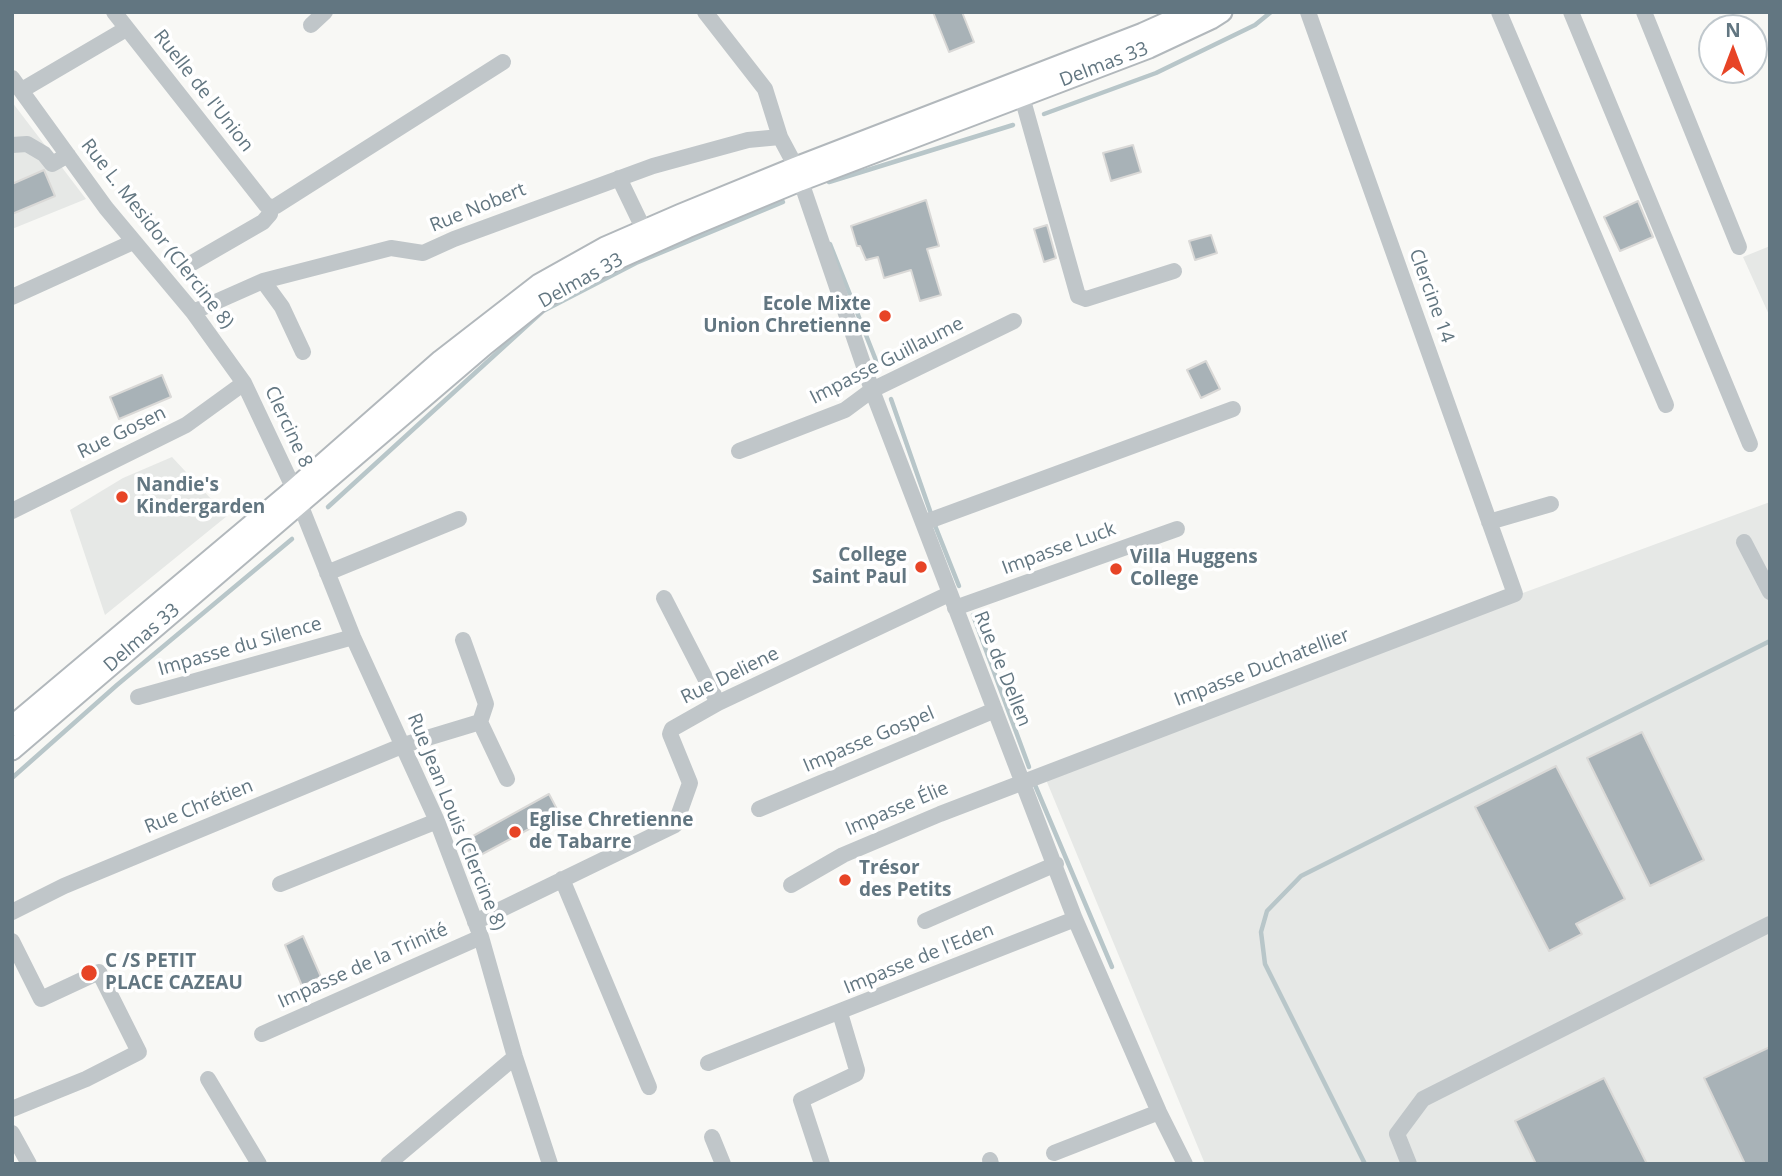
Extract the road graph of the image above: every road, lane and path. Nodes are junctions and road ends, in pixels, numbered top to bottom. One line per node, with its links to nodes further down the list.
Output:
1 (114, 12): 11 (street)
2 (325, 12): 10 (street)
3 (705, 12): 15 (street, Rue de Dellen)
4 (1190, 12): 18 (main road, Delmas 33)
5 (1222, 12): 14 (main road, Delmas 33)
6 (1308, 12): 41 (street, Clercine 14)
7 (1499, 12): 33 (street)
8 (1571, 12): 35 (street)
9 (1644, 12): 23 (street)
10 (310, 25)
11 (126, 29): 13 (street, Ruelle de l'Union); 20 (street, Ruelle de l'Union)
12 (503, 62): 20 (street)
13 (17, 84): 17 (street, Rue L. Mesidor (Clercine 8))
14 (1022, 97): 18 (main road, Delmas 33); 25 (street)
15 (780, 137): 18 (street, Rue de Dellen); 19 (street, Rue Nobert)
16 (12, 145): 17 (street)
17 (68, 155): 22 (street, Rue L. Mesidor (Clercine 8))
18 (798, 174): 21 (main road, Delmas 33); 32 (street, Rue de Dellen); 37 (main road, Delmas 33)
19 (619, 177): 21 (street); 26 (street, Rue Nobert)
20 (271, 206): 24 (street)
21 (643, 230): 37 (main road, Delmas 33)
22 (133, 243): 27 (street); 28 (street, Rue L. Mesidor (Clercine 8))
23 (1739, 247)
24 (192, 262)
25 (1174, 271)
26 (264, 281): 28 (street, Rue Nobert); 30 (street)
27 (12, 297)
28 (193, 312): 31 (street, Rue L. Mesidor (Clercine 8))
29 (1014, 321): 32 (street, Impasse Guillaume)
30 (303, 352)
31 (244, 383): 37 (street, Clercine 8); 39 (street, Rue Gosen)
32 (873, 390): 36 (street, Impasse Guillaume); 42 (street, Rue de Dellen)
33 (1666, 405)
34 (1233, 409): 42 (street)
35 (1750, 444)
36 (739, 451)
37 (297, 497): 45 (street, Rue Jean Louis (Clercine 8)); 56 (main road, Delmas 33); 58 (main road, Delmas 33)
38 (1552, 504): 41 (street)
39 (12, 511)
40 (459, 519): 45 (street)
41 (1489, 522): 47 (street, Clercine 14)
42 (923, 523): 49 (street, Rue de Dellen)
43 (1177, 529): 49 (street, Impasse Luck)
44 (1744, 542): 46 (street)
45 (327, 573): 50 (street, Rue Jean Louis (Clercine 8))
46 (1770, 592)
47 (1514, 594): 60 (street, Impasse Duchatellier)
48 (664, 598): 53 (street)
49 (952, 601): 53 (street, Rue Deliene); 54 (street, Rue de Dellen)
50 (353, 637): 52 (street, Impasse du Silence); 57 (street, Rue Jean Louis (Clercine 8))
51 (463, 640): 55 (street)
52 (138, 697)
53 (718, 703): 64 (street, Rue Deliene)
54 (995, 710): 60 (street, Rue de Dellen); 61 (street, Impasse Gospel)
55 (480, 722): 57 (street, Rue Chrétien); 59 (street)
56 (12, 726)
57 (404, 745): 62 (street, Rue Jean Louis (Clercine 8)); 67 (street, Rue Chrétien)
58 (12, 750)
59 (507, 779)
60 (1024, 781): 63 (street, Rue de Dellen); 66 (street, Impasse Élie)
61 (759, 809)
62 (437, 821): 65 (street); 71 (street, Rue Jean Louis (Clercine 8))
63 (1056, 864): 68 (street, Rue de Dellen); 69 (street)
64 (562, 879): 71 (street, Rue Deliene); 78 (street)
65 (280, 884)
66 (791, 885)
67 (12, 912)
68 (1076, 919): 73 (street, Impasse de l'Eden); 80 (street, Rue de Dellen)
69 (925, 921)
70 (1770, 924): 91 (street)
71 (478, 929): 74 (street, Impasse de la Trinité); 75 (street, Rue Jean Louis (Clercine 8))
72 (12, 941): 79 (street)
73 (840, 1013): 76 (street); 89 (street, Impasse de l'Eden)
74 (261, 1034)
75 (515, 1057): 86 (street); 87 (street, Rue Jean Louis (Clercine 8))
76 (708, 1063)
77 (208, 1079): 85 (street)
78 (649, 1087)
79 (12, 1109)
80 (1159, 1112): 83 (street); 90 (street, Rue de Dellen)
81 (12, 1133): 84 (street)
82 (712, 1137): 88 (street)
83 (1054, 1153)
84 (29, 1164)
85 (259, 1164)
86 (388, 1164)
87 (550, 1164)
88 (723, 1164)
89 (822, 1164)
90 (1185, 1164)
91 (1409, 1164)

